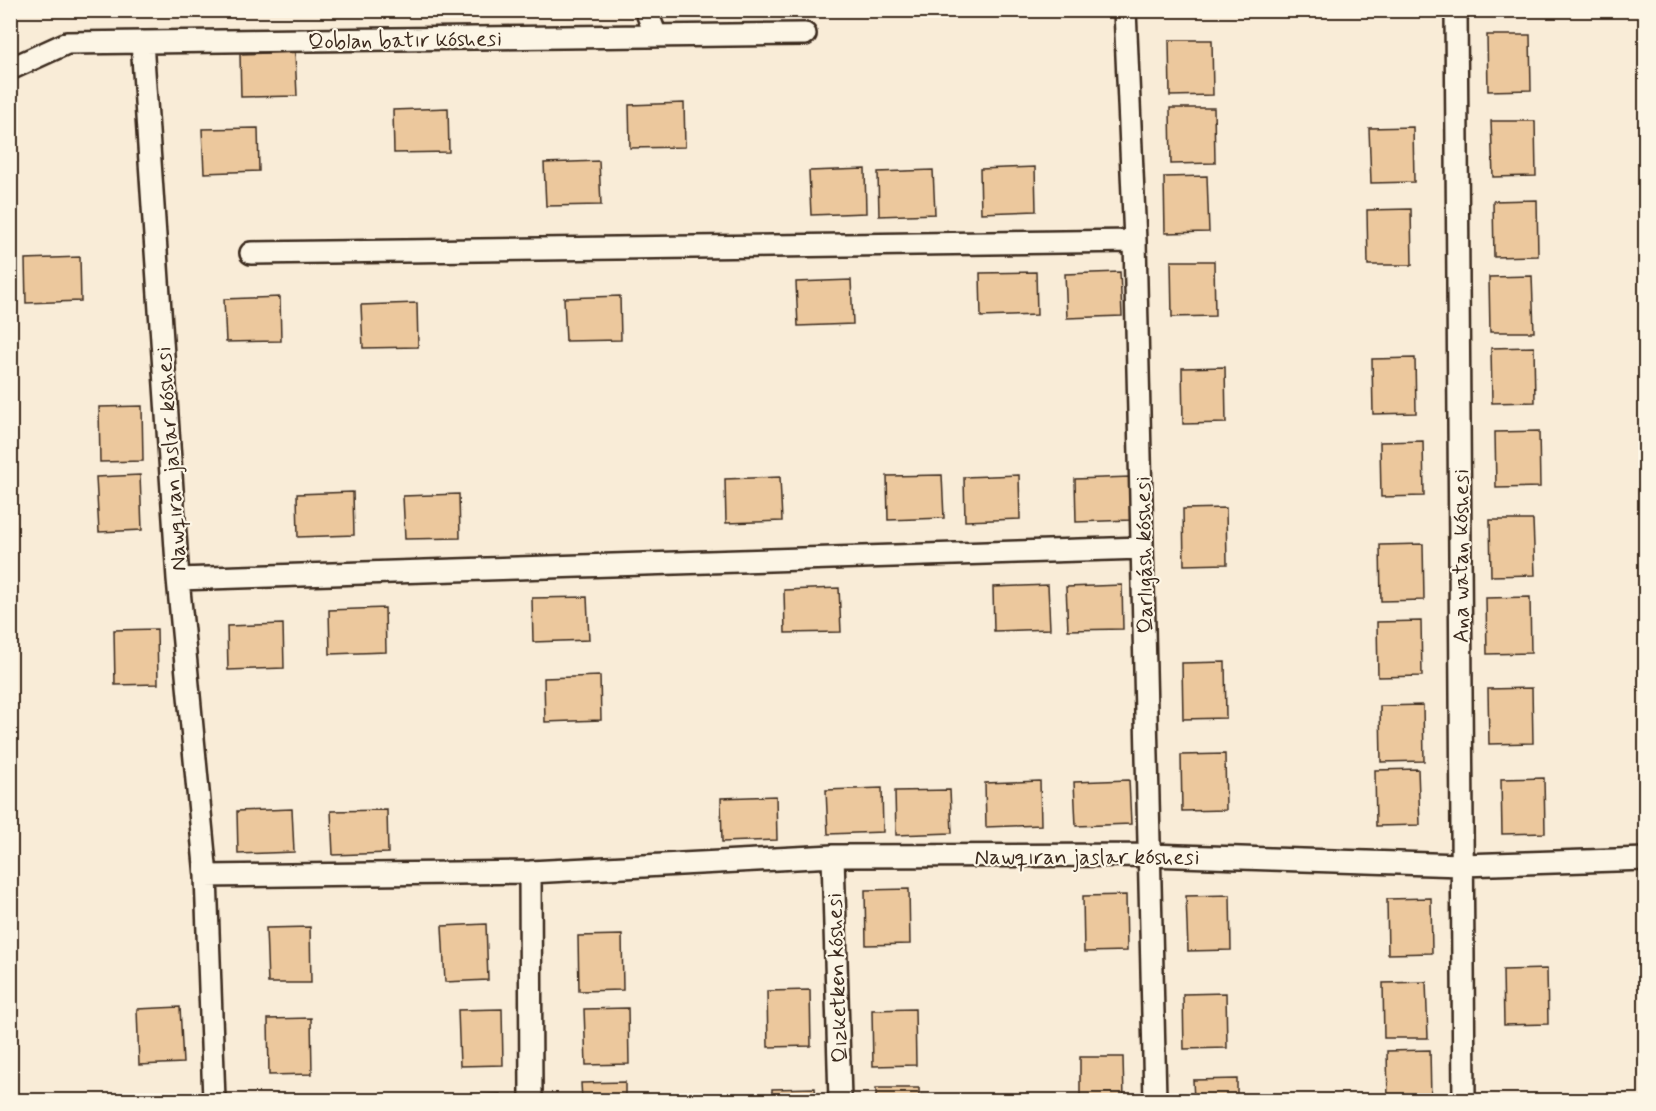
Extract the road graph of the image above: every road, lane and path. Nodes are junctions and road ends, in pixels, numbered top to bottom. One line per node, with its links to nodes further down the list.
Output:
1 (646, 10): 5 (street)
2 (1125, 10): 8 (street, Qarlıǵash kóshesi)
3 (1456, 10): 15 (street, Ana watan kóshesi)
4 (805, 34): 5 (street, Qoblan batır kóshesi)
5 (656, 36): 6 (street, Qoblan batır kóshesi)
6 (142, 42): 7 (street, Qoblan batır kóshesi); 11 (street, Nawqıran jaslar kóshesi)
7 (10, 69)
8 (1135, 241): 9 (street); 10 (street, Qarlıǵash kóshesi)
9 (251, 253)
10 (1142, 548): 11 (street); 12 (street, Qarlıǵash kóshesi)
11 (178, 579): 17 (street, Nawqıran jaslar kóshesi)
12 (1149, 855): 13 (street, Nawqıran jaslar kóshesi); 15 (street, Nawqıran jaslar kóshesi); 21 (street, Qarlıǵash kóshesi)
13 (833, 856): 16 (street, Nawqıran jaslar kóshesi); 20 (street, Qızketken kóshesi)
14 (1646, 859): 15 (street, Nawqıran jaslar kóshesi)
15 (1462, 865): 22 (street, Ana watan kóshesi)
16 (530, 872): 17 (street, Nawqıran jaslar kóshesi); 19 (street)
17 (206, 876): 18 (street, Nawqıran jaslar kóshesi)
18 (214, 1101)
19 (531, 1101)
20 (840, 1101)
21 (1155, 1101)
22 (1464, 1101)

